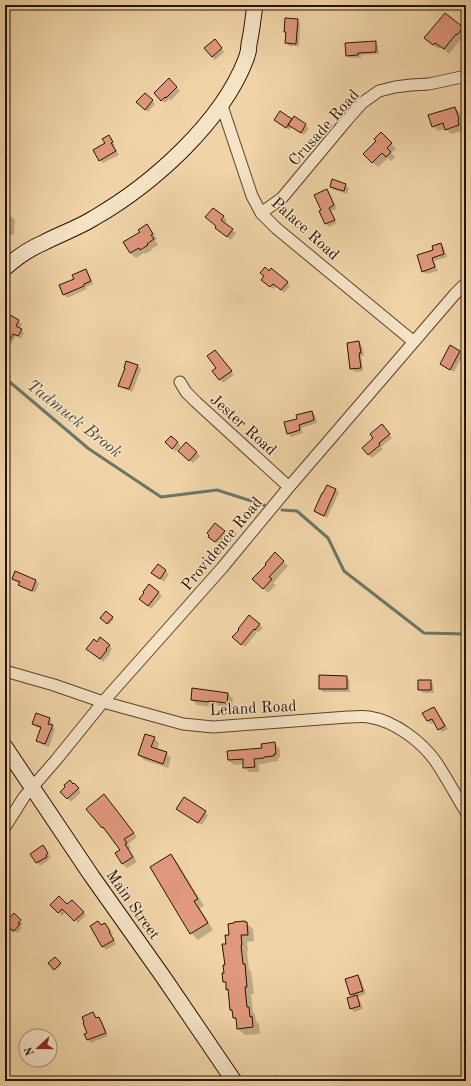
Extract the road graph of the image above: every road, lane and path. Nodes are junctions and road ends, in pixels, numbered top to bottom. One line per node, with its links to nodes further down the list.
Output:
1 (255, 5): 3 (main road)
2 (466, 76): 4 (street, Crusade Road)
3 (222, 106): 4 (street, Palace Road); 5 (main road)
4 (261, 213): 7 (street, Palace Road)
5 (5, 268)
6 (466, 284): 7 (street, Providence Road)
7 (414, 342): 9 (street, Providence Road)
8 (180, 382): 9 (street, Jester Road)
9 (290, 487): 11 (street, Providence Road)
10 (5, 671): 11 (street, Leland Road)
11 (103, 702): 13 (street, Providence Road); 14 (street, Leland Road)
12 (5, 746): 13 (main road, Main Street)
13 (32, 788): 15 (street, Providence Road); 16 (main road, Main Street)
14 (466, 812)
15 (5, 827)
16 (234, 1081)

